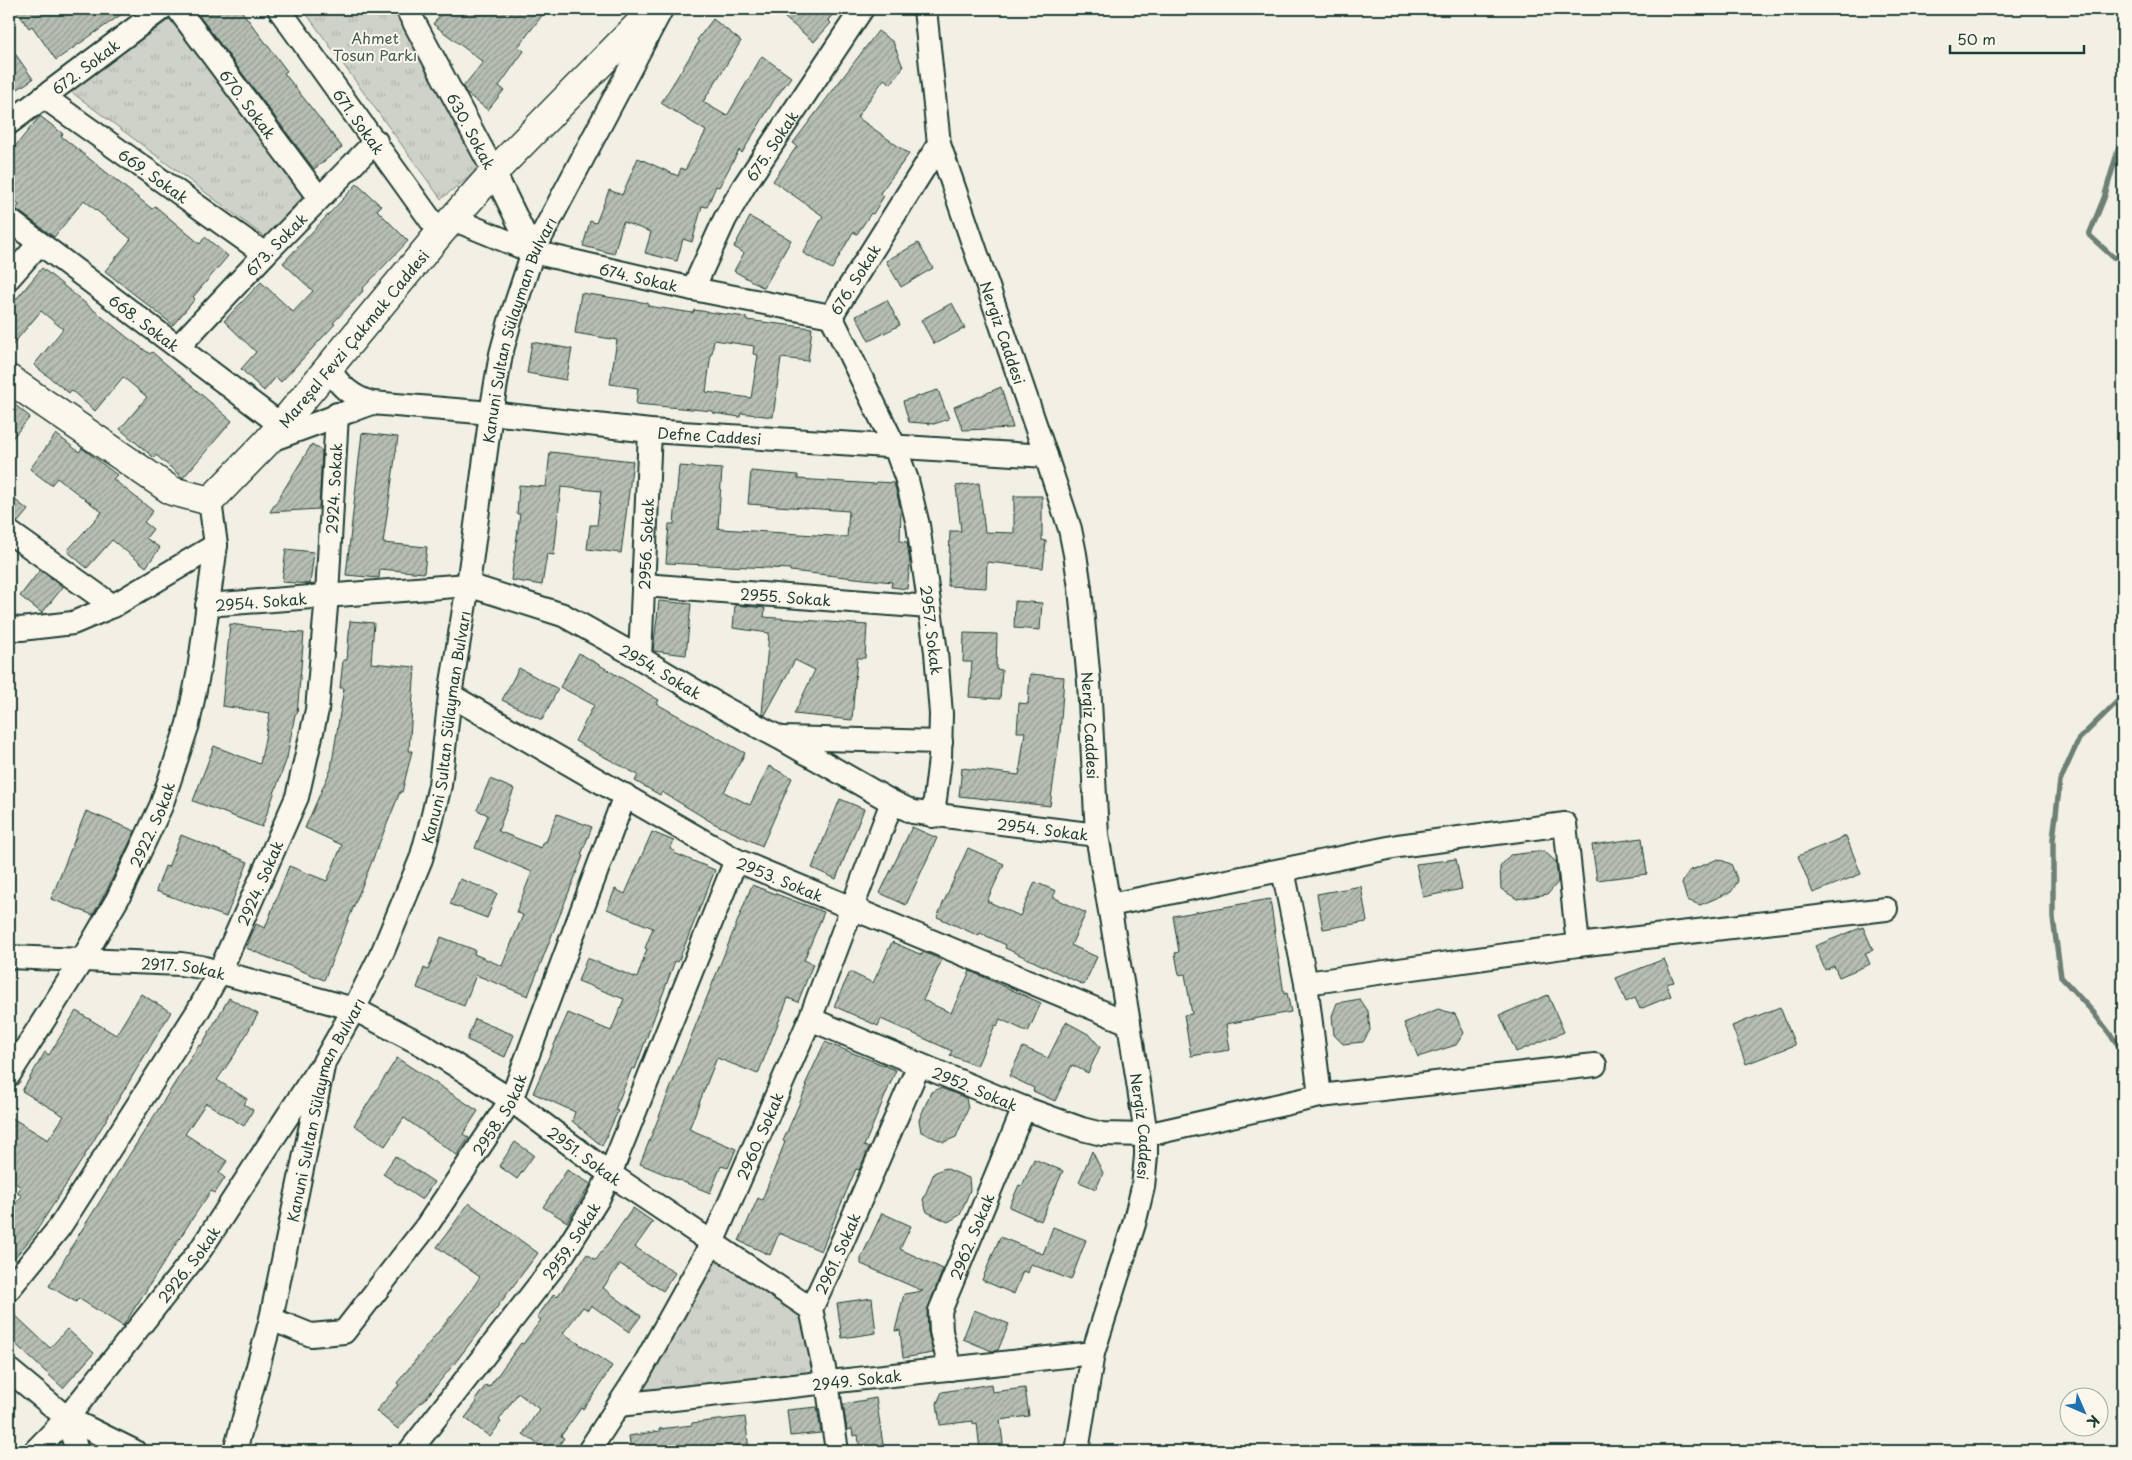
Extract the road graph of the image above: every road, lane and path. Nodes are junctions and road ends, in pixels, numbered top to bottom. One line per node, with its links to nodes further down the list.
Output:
1 (161, 9): 9 (street, 672. Sokak)
2 (178, 9): 14 (street, 670. Sokak)
3 (279, 9): 11 (street, 671. Sokak)
4 (654, 9): 13 (main road, Mareşal Fevzi Çakmak Caddesi)
5 (662, 9): 18 (street, Kanuni Sultan Sülayman Bulvarı)
6 (862, 9): 21 (street, 675. Sokak)
7 (925, 9): 12 (street, Nergiz Caddesi)
8 (410, 10): 13 (street, 630. Sokak)
9 (44, 98): 10 (street, 672. Sokak); 19 (street, 669. Sokak)
10 (9, 123)
11 (376, 141): 14 (street, 673. Sokak); 16 (street, 671. Sokak)
12 (939, 144): 22 (street, 676. Sokak); 32 (street, Nergiz Caddesi)
13 (494, 172): 16 (main road, Mareşal Fevzi Çakmak Caddesi); 18 (street, 630. Sokak)
14 (319, 198): 19 (street, 673. Sokak)
15 (9, 220): 17 (street, 668. Sokak)
16 (447, 226): 18 (street, 674. Sokak); 24 (main road, Mareşal Fevzi Çakmak Caddesi)
17 (39, 244): 20 (street); 23 (street, 668. Sokak)
18 (533, 252): 21 (street, 674. Sokak); 27 (street, Kanuni Sultan Sülayman Bulvarı)
19 (265, 254): 23 (street, 673. Sokak)
20 (9, 278)
21 (693, 289): 22 (street, 674. Sokak)
22 (831, 316): 31 (street, 676. Sokak)
23 (178, 347): 30 (street, 668. Sokak)
24 (328, 368): 26 (street); 30 (main road, Mareşal Fevzi Çakmak Caddesi)
25 (9, 379): 33 (main road)
26 (372, 403): 27 (street, Defne Caddesi); 28 (street)
27 (491, 413): 29 (street, Defne Caddesi); 36 (street, Kanuni Sultan Sülayman Bulvarı)
28 (337, 414): 30 (street); 38 (street, 2924. Sokak)
29 (650, 431): 31 (street, Defne Caddesi); 37 (street, 2956. Sokak)
30 (274, 433): 33 (main road, Mareşal Fevzi Çakmak Caddesi)
31 (895, 447): 32 (street, Defne Caddesi); 41 (street, 2957. Sokak)
32 (1046, 456): 50 (street, Nergiz Caddesi)
33 (210, 501): 35 (street)
34 (9, 532): 40 (street)
35 (216, 545): 39 (street, 2922. Sokak); 40 (street)
36 (468, 585): 38 (street, 2954. Sokak); 43 (street, 2954. Sokak); 44 (street, Kanuni Sultan Sülayman Bulvarı)
37 (644, 585): 41 (street, 2955. Sokak); 43 (street, 2956. Sokak)
38 (327, 595): 39 (street, 2954. Sokak); 59 (street, 2924. Sokak)
39 (207, 605): 58 (street, 2922. Sokak)
40 (113, 606): 42 (street)
41 (930, 607): 46 (street, 2957. Sokak)
42 (9, 628)
43 (640, 658): 45 (street, 2954. Sokak)
44 (450, 695): 47 (street, 2953. Sokak); 61 (street, Kanuni Sultan Sülayman Bulvarı)
45 (780, 738): 46 (street); 48 (street, 2954. Sokak)
46 (941, 742): 49 (street, 2957. Sokak)
47 (625, 796): 51 (street, 2953. Sokak); 69 (street, 2958. Sokak)
48 (892, 802): 49 (street, 2954. Sokak); 54 (street, 2960. Sokak)
49 (933, 816): 50 (street, 2954. Sokak)
50 (1097, 835): 53 (street, Nergiz Caddesi)
51 (736, 860): 54 (street, 2953. Sokak); 72 (street, 2959. Sokak)
52 (1283, 870): 53 (street); 56 (street); 60 (street)
53 (1110, 905): 63 (street, Nergiz Caddesi)
54 (852, 908): 62 (street, 2960. Sokak); 63 (street, 2953. Sokak)
55 (1886, 909): 56 (street)
56 (1578, 944): 60 (street)
57 (9, 957): 58 (street, 2917. Sokak)
58 (82, 960): 59 (street, 2917. Sokak); 67 (street, 2922. Sokak)
59 (220, 971): 61 (street, 2917. Sokak); 74 (street, 2924. Sokak)
60 (1306, 983): 68 (street)
61 (354, 1009): 64 (street, Kanuni Sultan Sülayman Bulvarı); 69 (street, 2951. Sokak)
62 (810, 1019): 65 (street, 2952. Sokak); 73 (street, 2960. Sokak)
63 (1129, 1023): 71 (street, Nergiz Caddesi)
64 (324, 1062): 76 (street, Kanuni Sultan Sülayman Bulvarı); 82 (street, 2926. Sokak)
65 (919, 1065): 70 (street, 2952. Sokak); 75 (street, 2961. Sokak)
66 (1595, 1065): 68 (street, 2952. Sokak)
67 (9, 1075)
68 (1320, 1096): 71 (street, 2952. Sokak)
69 (511, 1100): 72 (street, 2951. Sokak); 76 (street, 2958. Sokak)
70 (1024, 1108): 71 (street, 2952. Sokak); 78 (street, 2962. Sokak)
71 (1146, 1135): 77 (street, Nergiz Caddesi)
72 (610, 1174): 73 (street, 2951. Sokak); 87 (street, 2959. Sokak)
73 (712, 1243): 75 (street, 2951. Sokak); 81 (street, 2960. Sokak)
74 (9, 1289)
75 (811, 1309): 80 (street, 2961. Sokak)
76 (271, 1319): 86 (street, Kanuni Sultan Sülayman Bulvarı)
77 (1093, 1353): 78 (street, 2949. Sokak); 90 (street, Nergiz Caddesi)
78 (950, 1369): 80 (street, 2949. Sokak)
79 (9, 1370): 82 (street)
80 (827, 1382): 81 (street, 2949. Sokak); 89 (street, 2961. Sokak)
81 (619, 1405): 88 (street, 2960. Sokak)
82 (67, 1418): 83 (street, 2926. Sokak); 84 (street); 85 (street)
83 (35, 1451)
84 (77, 1451)
85 (134, 1451)
86 (235, 1451)
87 (410, 1451)
88 (589, 1451)
89 (837, 1451)
90 (1077, 1451)

